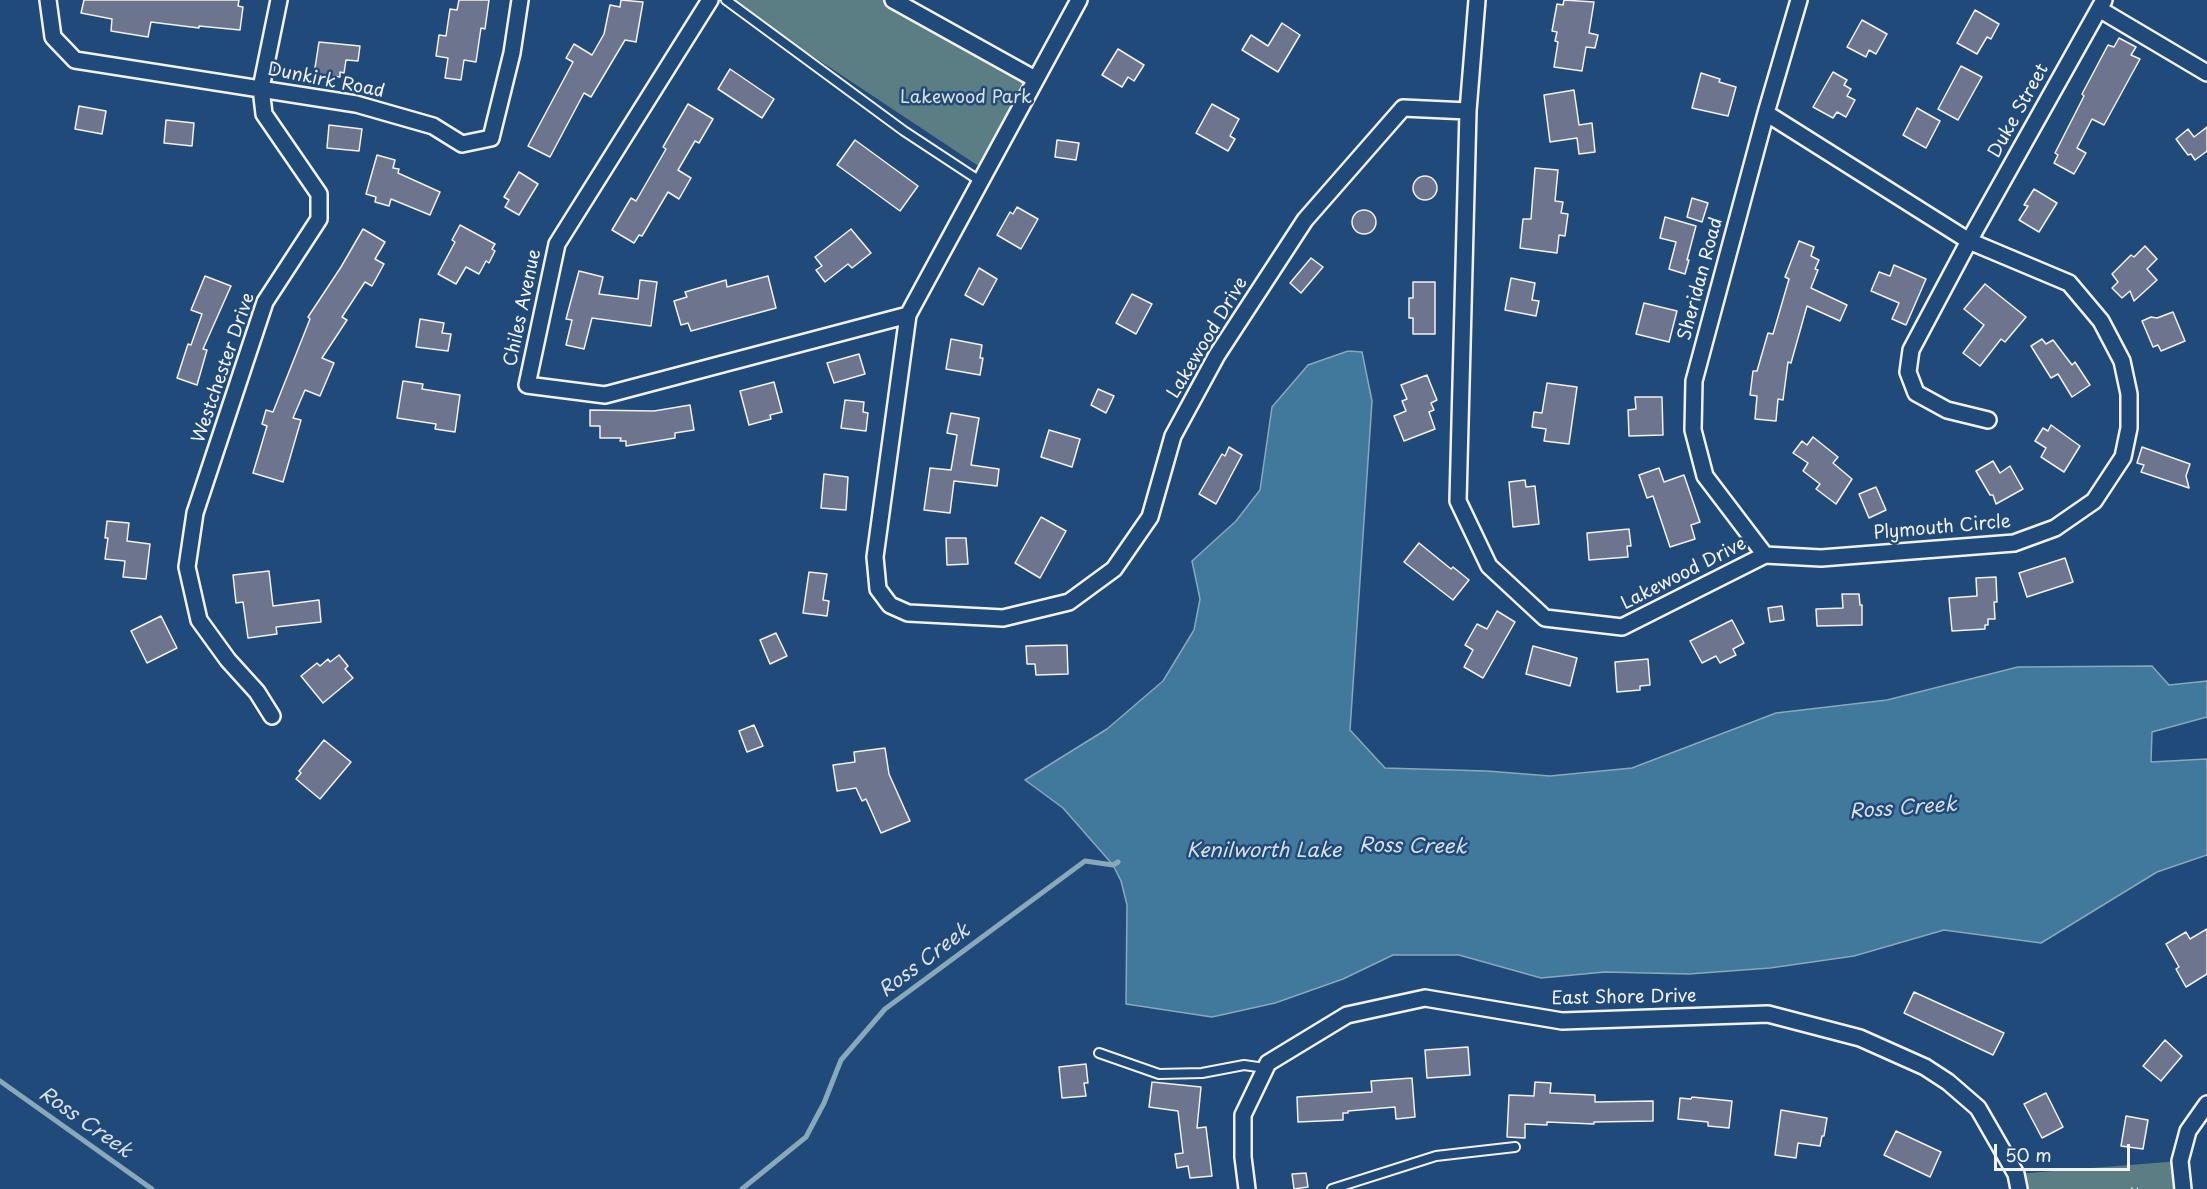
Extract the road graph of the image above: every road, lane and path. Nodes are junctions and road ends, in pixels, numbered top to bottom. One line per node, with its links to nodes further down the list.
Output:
1 (48, 0): 13 (street, Dunkirk Road)
2 (279, 0): 13 (street, Westchester Drive)
3 (520, 0): 13 (street, Dunkirk Road)
4 (710, 0): 18 (street, Chiles Avenue)
5 (726, 0): 16 (lane)
6 (1079, 0): 12 (street, Lakewood Drive)
7 (1477, 0): 14 (street)
8 (1799, 0): 15 (street, Sheridan Road)
9 (898, 1): 12 (street)
10 (2101, 4): 11 (street); 17 (street, Duke Street)
11 (2207, 73)
12 (1035, 79): 16 (street, Lakewood Drive)
13 (261, 88): 21 (street, Westchester Drive)
14 (1468, 111): 18 (street, Lakewood Drive); 20 (street, Lakewood Drive)
15 (1766, 113): 17 (street, Plymouth Circle); 20 (street, Sheridan Road)
16 (980, 181): 18 (street, Lakewood Drive)
17 (1969, 241): 19 (street, Duke Street); 20 (street, Plymouth Circle)
18 (908, 315)
19 (1988, 420)
20 (1765, 555)
21 (272, 716)
22 (1099, 1053): 23 (lane)
23 (1265, 1068): 26 (street, East Shore Drive); 28 (street, East Shore Drive)
24 (2207, 1104): 31 (street)
25 (1515, 1147): 27 (lane)
26 (1247, 1189)
27 (1332, 1189)
28 (2019, 1189)
29 (2131, 1189): 30 (path)
30 (2138, 1189)
31 (2183, 1189)

